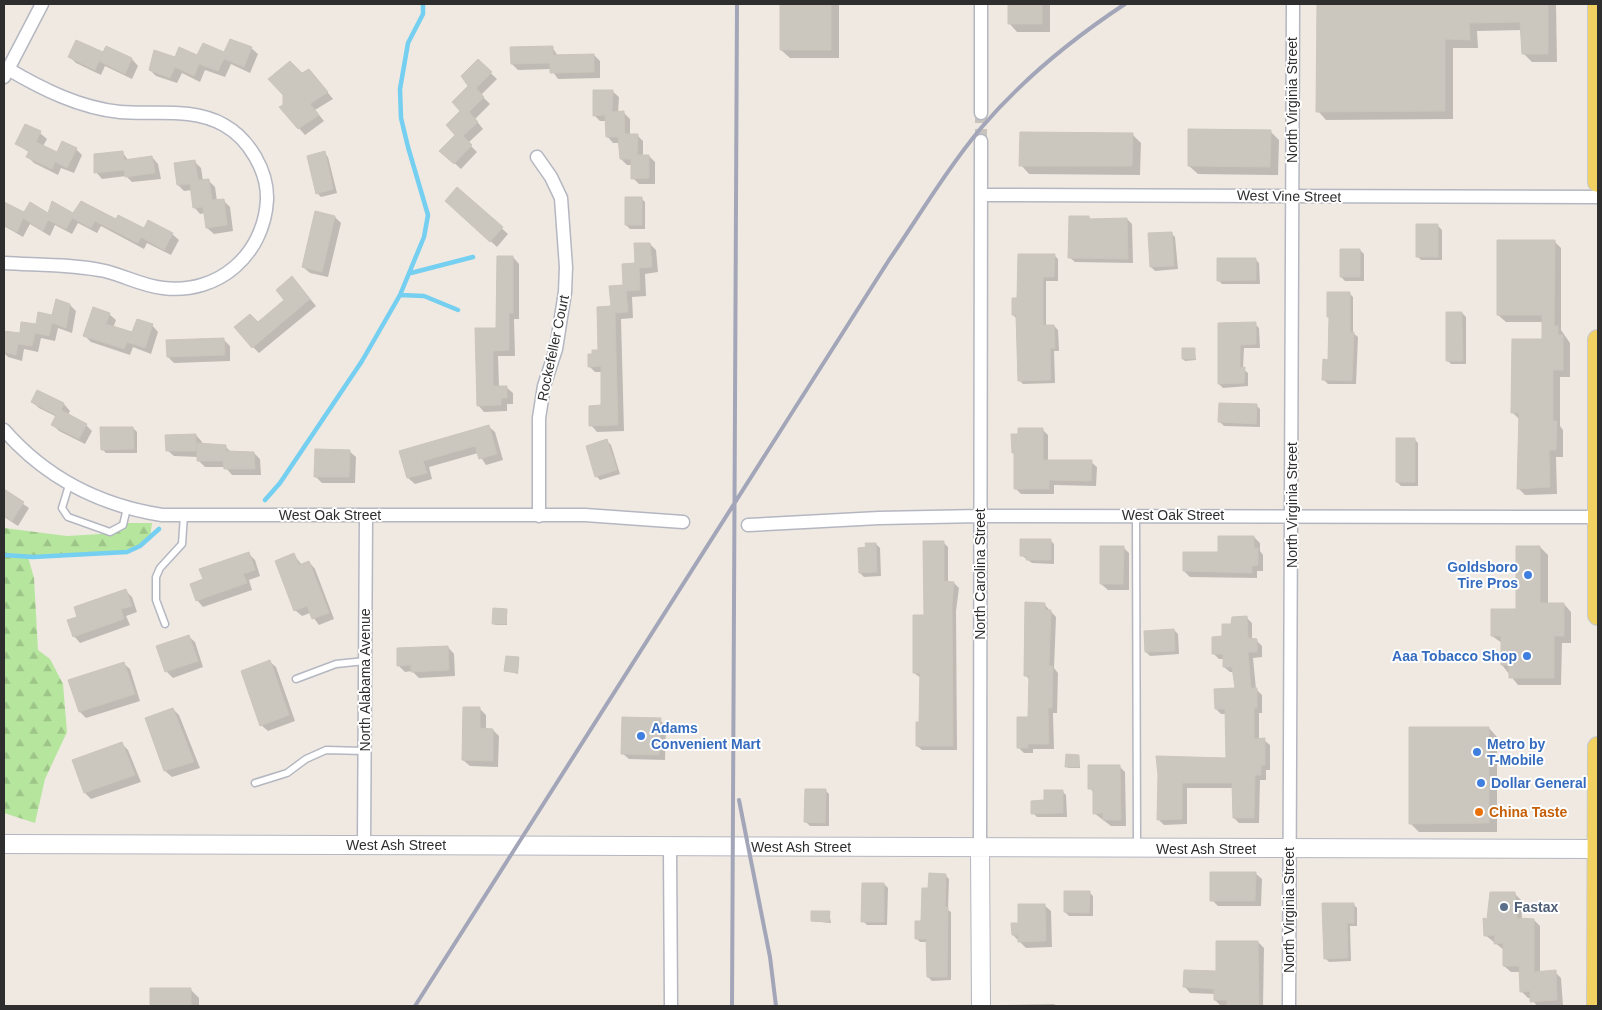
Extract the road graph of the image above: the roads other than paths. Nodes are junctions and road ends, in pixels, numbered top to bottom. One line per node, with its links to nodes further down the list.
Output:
1 (42, 4): 5 (street)
2 (981, 4): 6 (street)
3 (1293, 4): 11 (street, North Virginia Street)
4 (1598, 4): 9 (main road)
5 (6, 73): 13 (street)
6 (981, 113)
7 (981, 141): 10 (street, North Carolina Street)
8 (537, 157): 22 (street, Rockefeller Court)
9 (1598, 182)
10 (981, 195): 11 (street, West Vine Street); 23 (street, North Carolina Street)
11 (1292, 195): 12 (street, West Vine Street); 20 (street, North Virginia Street)
12 (1598, 197)
13 (4, 263)
14 (1598, 340): 24 (main road)
15 (4, 430): 16 (street, West Oak Street)
16 (69, 485): 17 (street, West Oak Street); 17 (lane)
17 (127, 508): 18 (street, West Oak Street)
18 (184, 515): 21 (street, West Oak Street); 28 (lane)
19 (1136, 515): 20 (street, West Oak Street); 23 (street, West Oak Street); 39 (lane)
20 (1292, 515): 24 (street, West Oak Street); 38 (street, North Virginia Street)
21 (366, 516): 22 (street, West Oak Street); 29 (street, North Alabama Avenue)
22 (539, 516): 25 (street, West Oak Street)
23 (980, 516): 26 (street, West Oak Street); 36 (street, North Carolina Street)
24 (1598, 517): 27 (main road)
25 (683, 522)
26 (748, 525)
27 (1598, 616)
28 (165, 624)
29 (365, 662): 30 (lane); 32 (street, North Alabama Avenue)
30 (296, 679)
31 (1598, 748): 40 (main road)
32 (364, 751): 33 (lane); 35 (street, North Alabama Avenue)
33 (255, 783)
34 (4, 844): 35 (main road, West Ash Street)
35 (364, 845): 37 (main road, West Ash Street)
36 (980, 847): 37 (main road, West Ash Street); 39 (main road, West Ash Street); 42 (main road, North Carolina Street)
37 (670, 848): 41 (street)
38 (1290, 848): 39 (main road, West Ash Street); 40 (main road, West Ash Street); 43 (street, North Virginia Street)
39 (1137, 849)
40 (1597, 849): 44 (main road)
41 (671, 1006)
42 (981, 1006)
43 (1289, 1006)
44 (1597, 1006)

